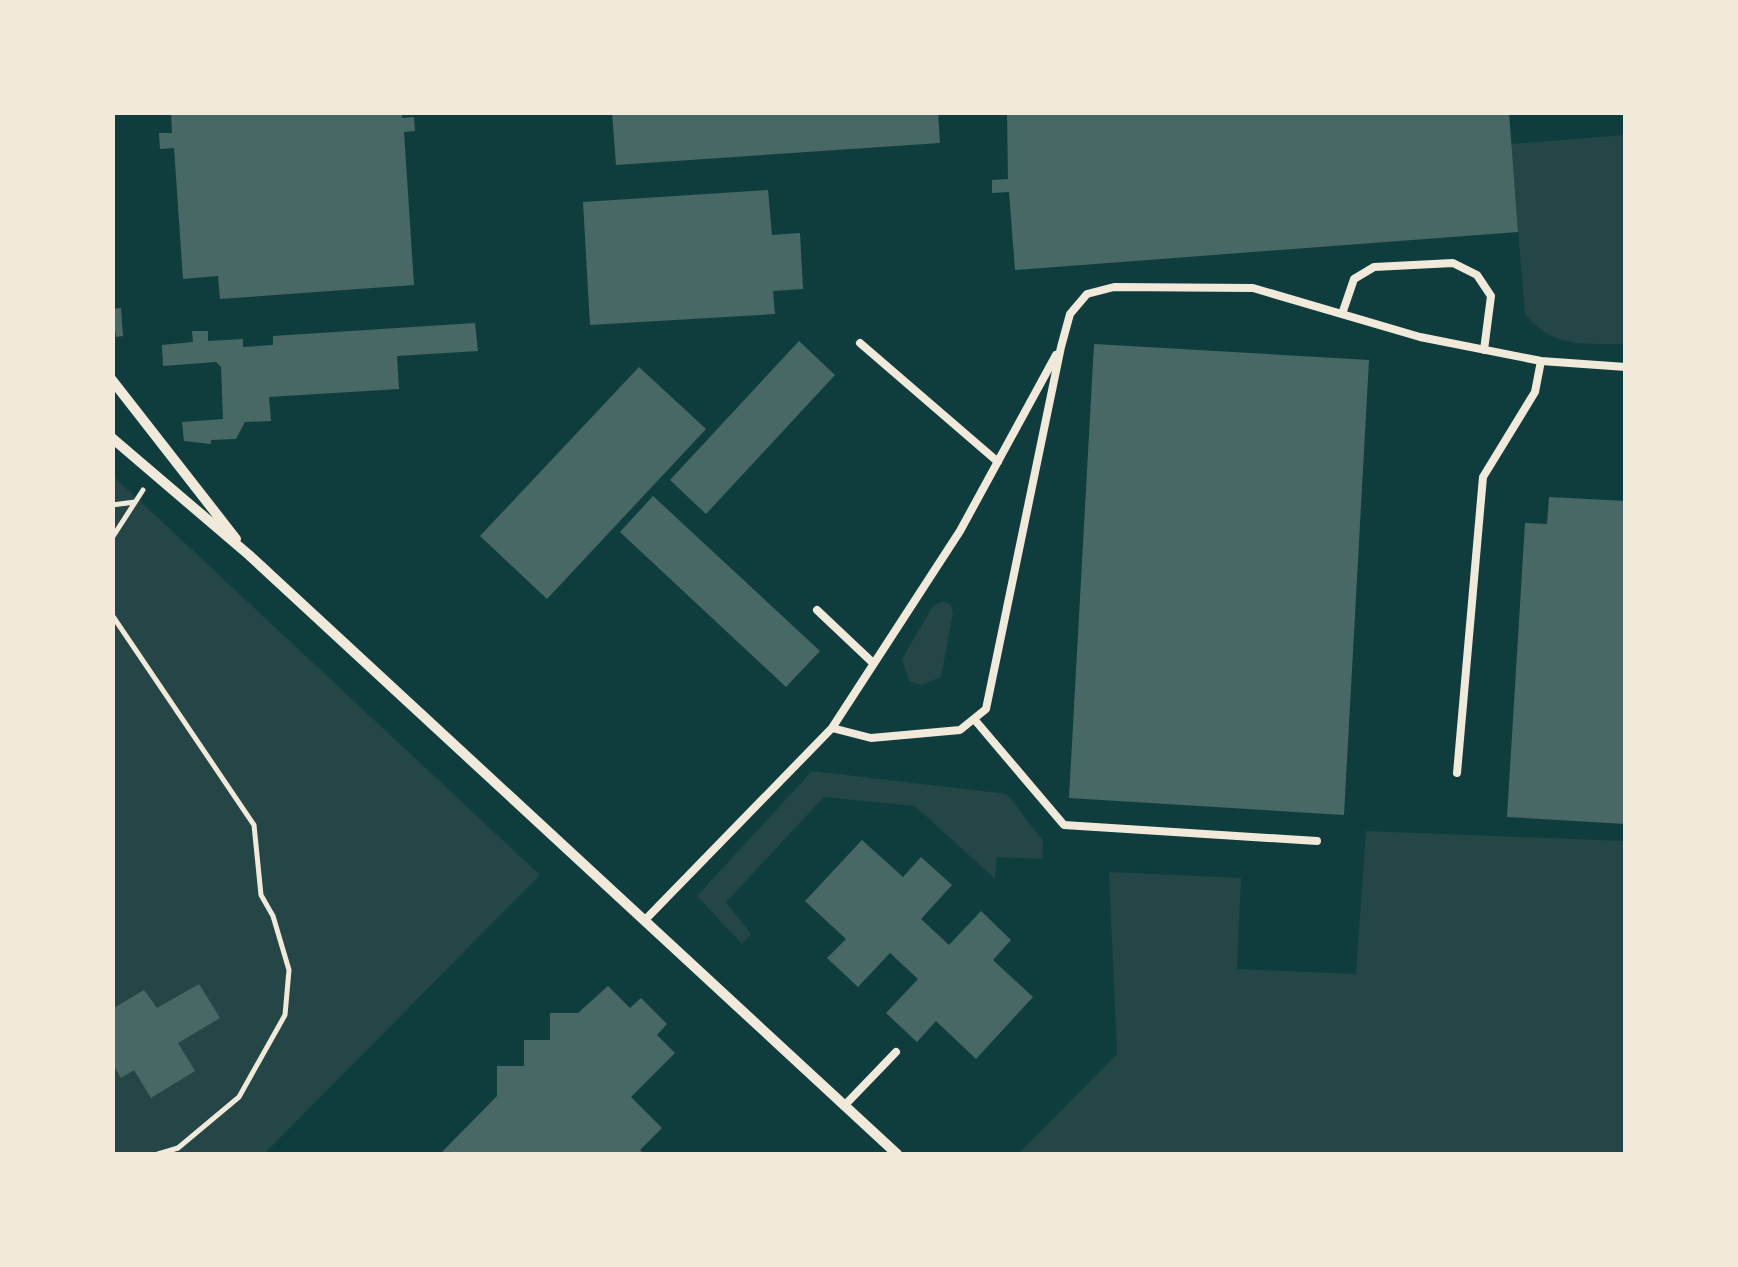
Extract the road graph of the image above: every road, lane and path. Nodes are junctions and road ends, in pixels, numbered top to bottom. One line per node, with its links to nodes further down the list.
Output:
1 (1342, 314): 3 (lane); 4 (lane); 4 (lane)
2 (860, 343): 9 (lane)
3 (1061, 346): 9 (lane); 18 (lane)
4 (1484, 350): 5 (lane)
5 (1541, 360): 6 (lane); 20 (lane)
6 (1626, 366)
7 (112, 380): 14 (street)
8 (112, 438): 14 (street)
9 (998, 462): 17 (lane)
10 (147, 484): 11 (path)
11 (135, 502): 12 (path); 13 (path)
12 (112, 506)
13 (112, 538)
14 (249, 556): 22 (street)
15 (817, 610): 17 (lane)
16 (112, 616): 25 (path)
17 (872, 662): 19 (lane)
18 (974, 719): 19 (lane); 21 (lane)
19 (832, 728): 22 (lane)
20 (1457, 773)
21 (1317, 841)
22 (644, 921): 24 (street)
23 (896, 1052): 24 (lane)
24 (844, 1106): 26 (street)
25 (158, 1154)
26 (897, 1154)

